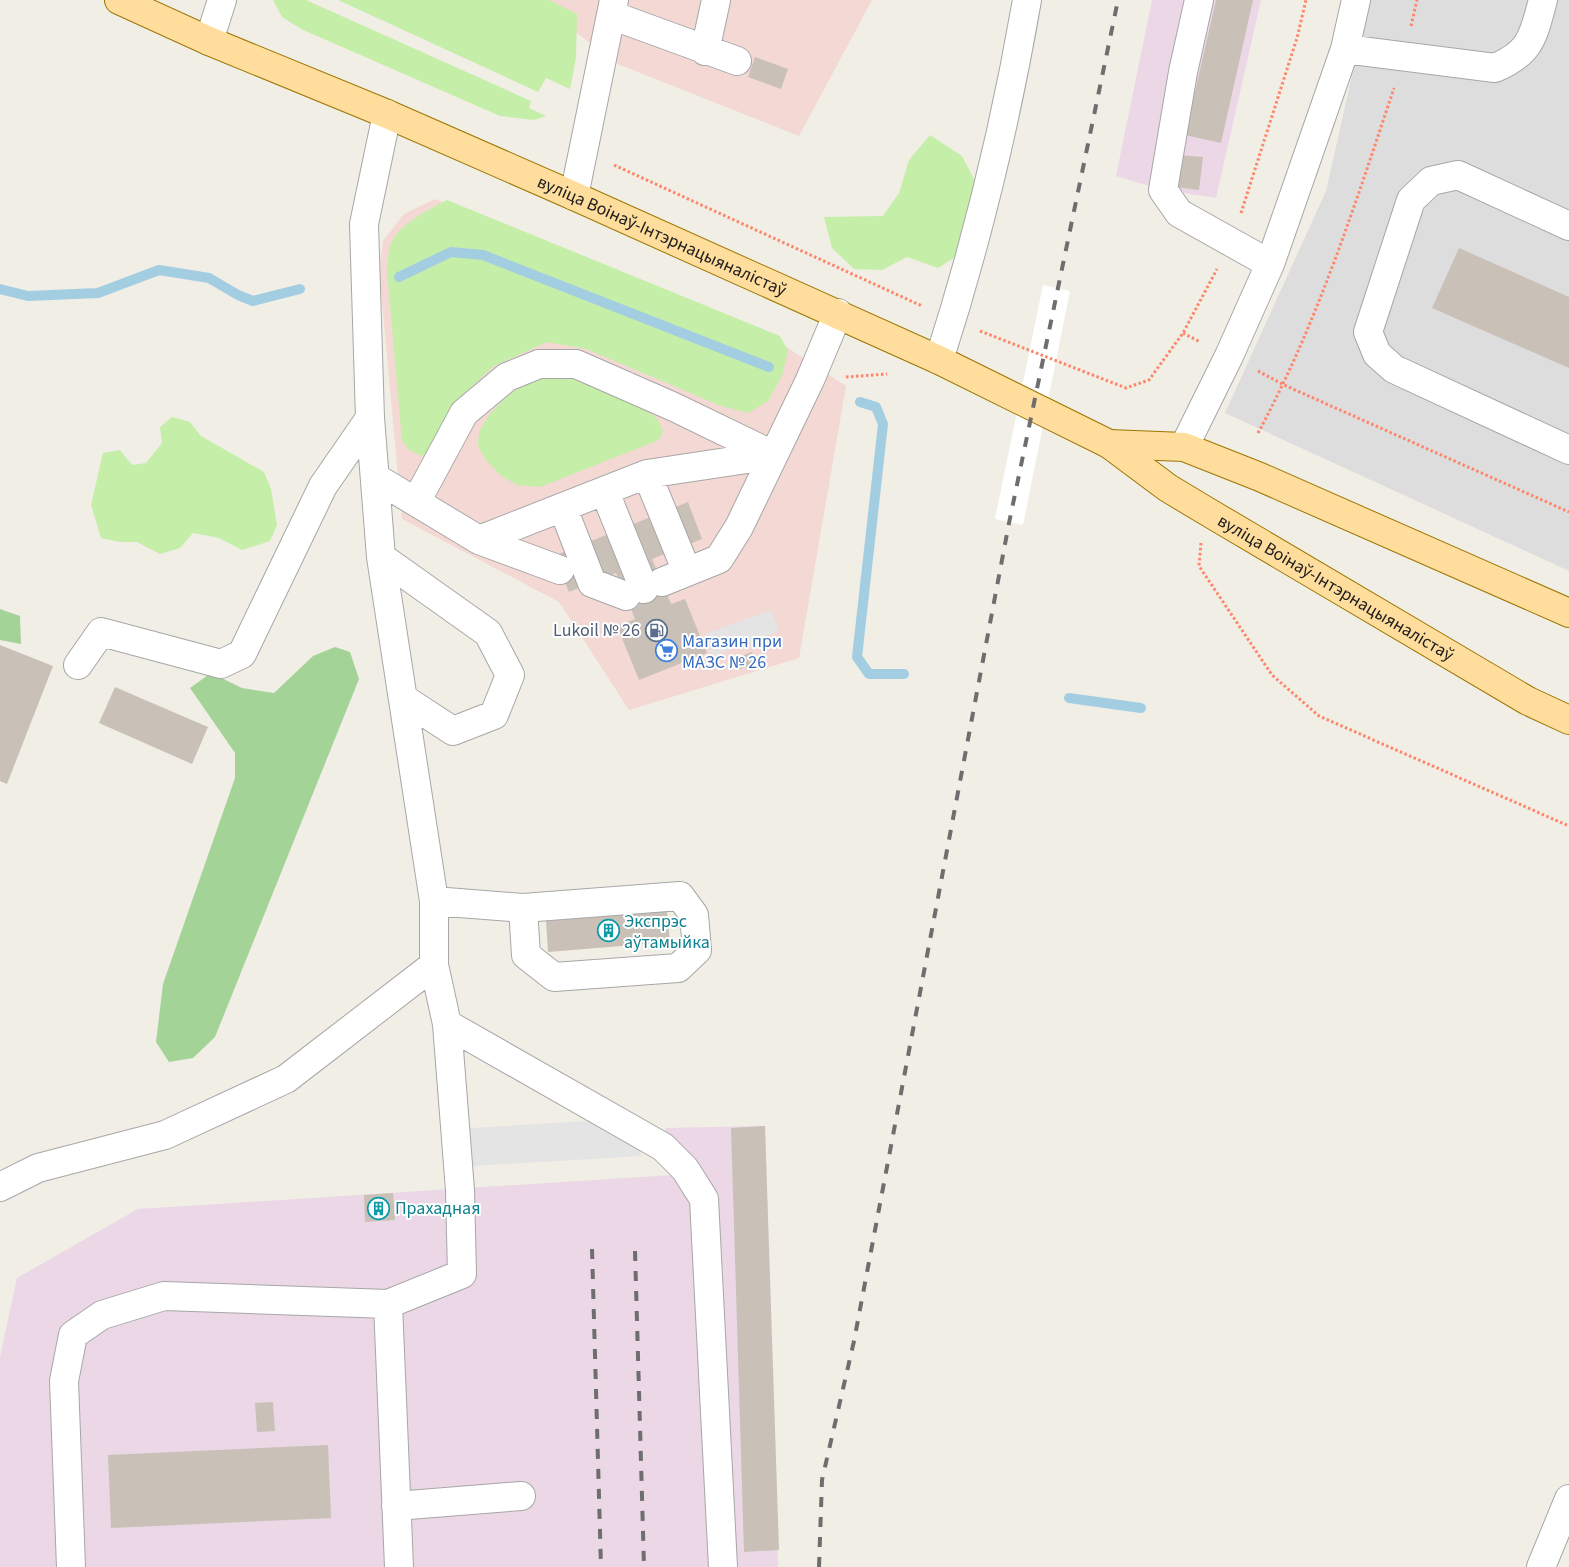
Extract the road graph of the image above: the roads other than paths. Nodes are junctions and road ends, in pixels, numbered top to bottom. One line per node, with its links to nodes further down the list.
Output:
1 (119, 0): 9 (main road, вуліца Воінаў-Інтэрнацыяналістаў)
2 (222, 0): 9 (lane)
3 (716, 0): 11 (lane)
4 (1027, 0): 18 (lane)
5 (1199, 0): 16 (lane)
6 (1356, 0): 10 (lane)
7 (1543, 0): 10 (lane)
8 (612, 8): 11 (lane); 14 (lane)
9 (209, 41): 13 (main road, вуліца Воінаў-Інтэрнацыяналістаў)
10 (1345, 49): 16 (lane)
11 (705, 51): 12 (lane)
12 (737, 61)
13 (387, 114): 14 (main road, вуліца Воінаў-Інтэрнацыяналістаў); 19 (lane)
14 (574, 196): 17 (main road, вуліца Воінаў-Інтэрнацыяналістаў)
15 (1569, 226): 22 (lane)
16 (1270, 264): 21 (lane)
17 (838, 313): 18 (main road, вуліца Воінаў-Інтэрнацыяналістаў); 23 (lane)
18 (939, 360): 20 (main road, вуліца Воінаў-Інтэрнацыяналістаў)
19 (370, 418): 25 (lane); 36 (lane)
20 (1109, 444): 21 (main road, вуліца Воінаў-Інтэрнацыяналістаў); 26 (main road, вуліца Воінаў-Інтэрнацыяналістаў)
21 (1184, 447): 26 (main road); 35 (main road, вуліца Воінаў-Інтэрнацыяналістаў)
22 (1569, 450)
23 (773, 455): 24 (lane); 28 (lane); 33 (lane)
24 (648, 474): 27 (lane); 33 (lane)
25 (376, 478): 28 (lane); 31 (lane)
26 (1168, 488): 38 (main road, вуліца Воінаў-Інтэрнацыяналістаў)
27 (605, 492): 29 (lane); 34 (lane)
28 (416, 502): 30 (lane)
29 (563, 508): 30 (lane); 34 (lane)
30 (479, 540): 32 (lane)
31 (381, 557): 37 (lane); 37 (lane)
32 (560, 570)
33 (687, 572): 34 (lane)
34 (644, 589)
35 (1569, 613)
36 (78, 665)
37 (404, 698): 39 (lane)
38 (1569, 720)
39 (434, 901): 40 (lane); 41 (lane)
40 (523, 908): 40 (lane)
41 (434, 965): 42 (lane); 43 (lane)
42 (447, 1024): 44 (lane); 50 (lane)
43 (0, 1187)
44 (388, 1304): 47 (lane); 48 (lane)
45 (521, 1496): 47 (lane)
46 (1569, 1499): 51 (lane)
47 (396, 1506): 49 (lane)
48 (72, 1567)
49 (399, 1567)
50 (723, 1567)
51 (1541, 1567)

